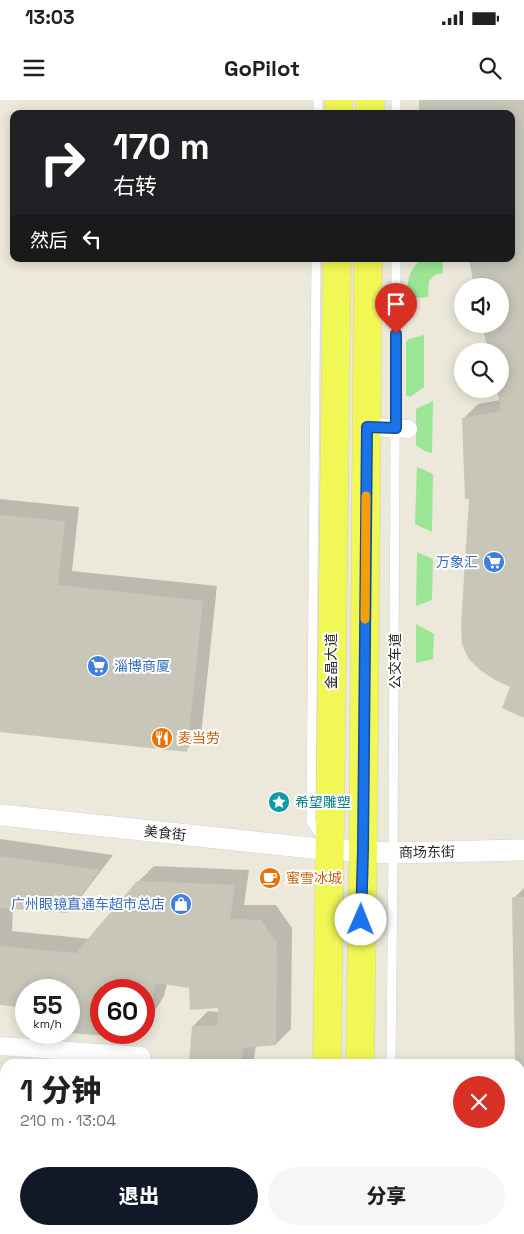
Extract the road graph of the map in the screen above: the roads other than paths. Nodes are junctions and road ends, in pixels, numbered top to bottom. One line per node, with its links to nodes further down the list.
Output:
1 (316, 262): 8 (lane)
2 (336, 262): 8 (main road, 金晶大道)
3 (368, 262): 5 (main road)
4 (396, 262): 6 (lane, 公交车道)
5 (367, 427): 6 (street); 9 (main road)
6 (402, 428): 11 (lane, 公交车道)
7 (0, 815): 8 (street, 美食街)
8 (330, 850): 9 (street, 商场东街); 14 (main road, 金晶大道)
9 (363, 850): 11 (street, 商场东街); 15 (main road)
10 (524, 850): 11 (street, 商场东街)
11 (393, 853): 16 (lane, 公交车道)
12 (0, 1046): 13 (street)
13 (142, 1059)
14 (327, 1059)
15 (360, 1059)
16 (390, 1059)

